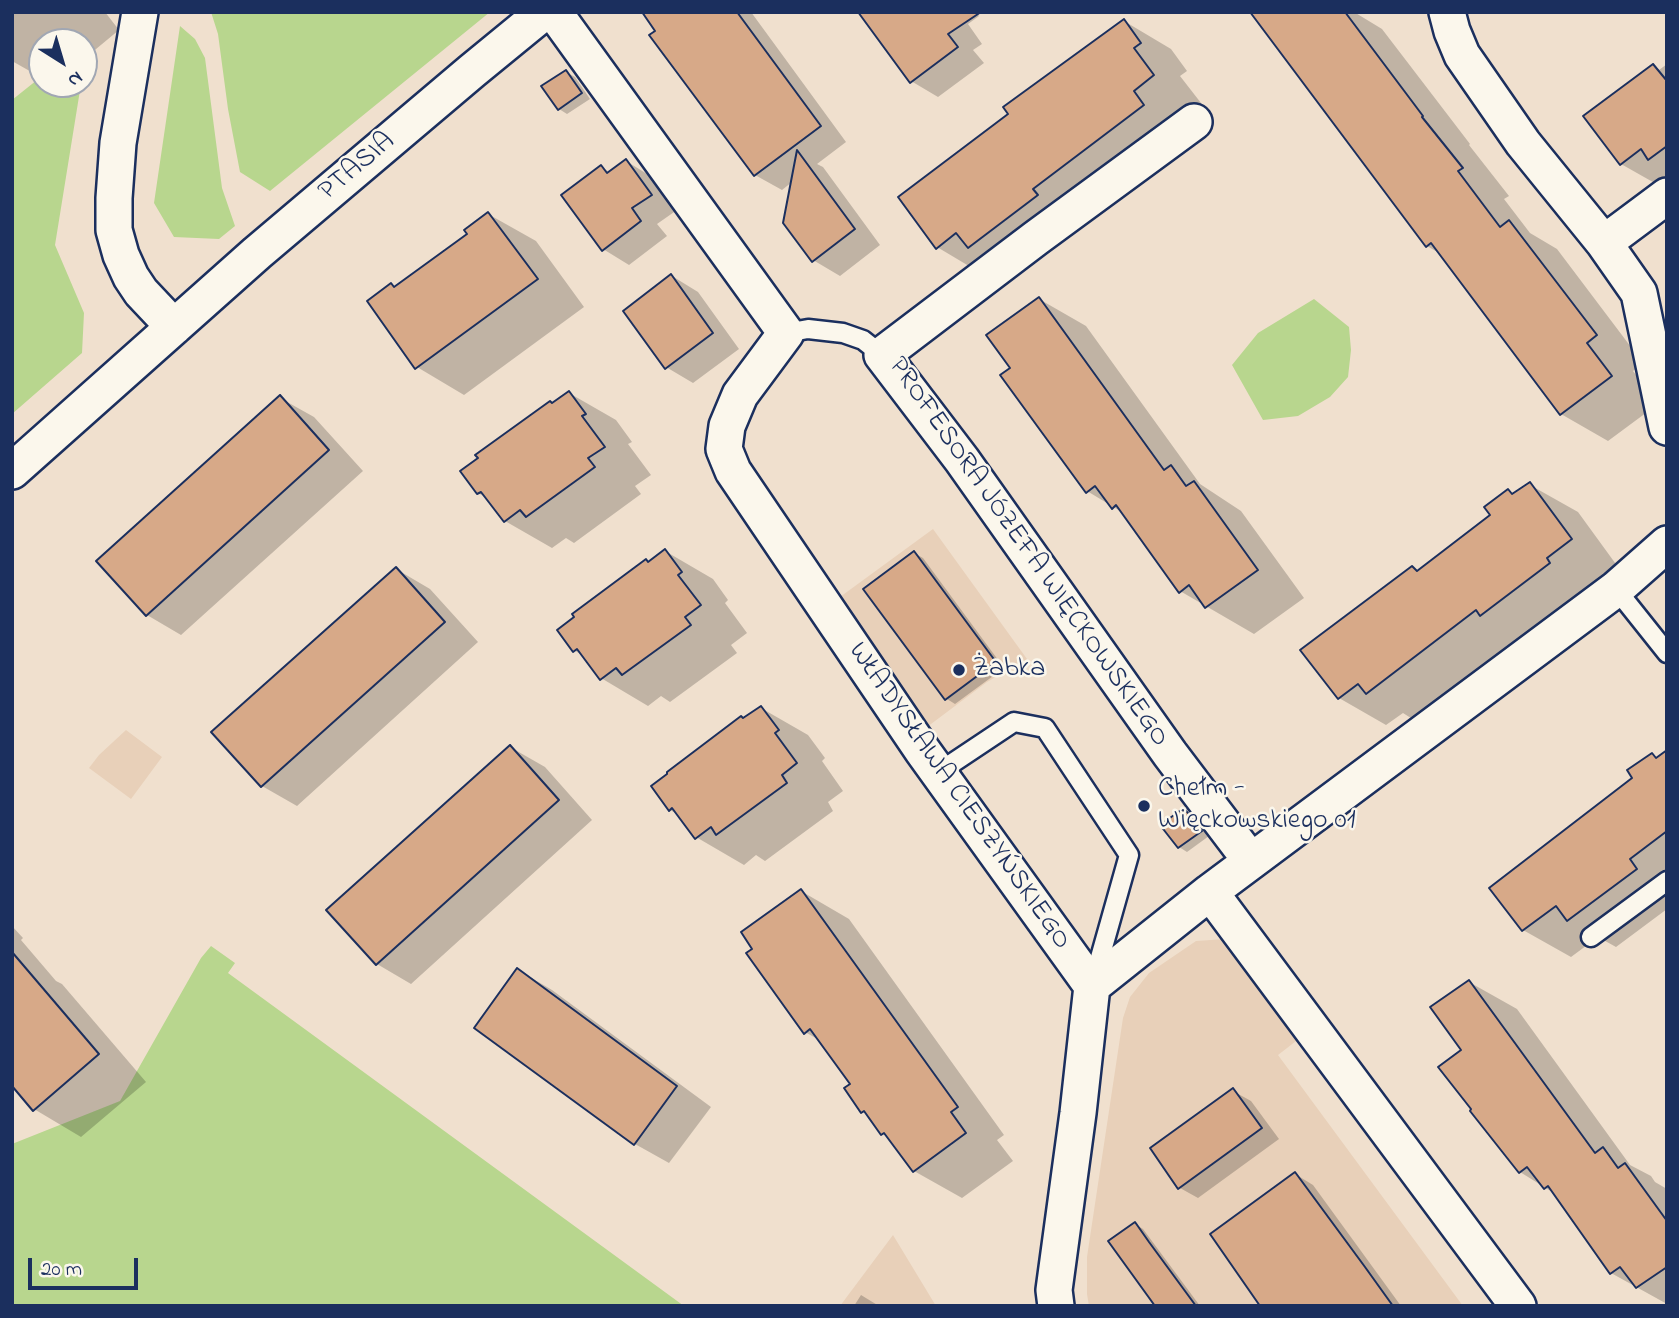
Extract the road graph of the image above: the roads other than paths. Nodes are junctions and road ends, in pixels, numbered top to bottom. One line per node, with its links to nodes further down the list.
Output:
1 (140, 12): 8 (street)
2 (544, 12): 8 (street, PTASIA)
3 (554, 12): 9 (street)
4 (1447, 12): 7 (street)
5 (1194, 122): 10 (street, PROFESORA JÓZEFA WIĘCKOWSKIEGO)
6 (1667, 196): 7 (street)
7 (1604, 243): 11 (street)
8 (174, 327): 12 (street, PTASIA)
9 (786, 333): 10 (lane); 16 (street, WŁADYSŁAWA CIESZYŃSKIEGO)
10 (882, 355): 17 (street, PROFESORA JÓZEFA WIĘCKOWSKIEGO)
11 (1667, 426)
12 (12, 471)
13 (1667, 544): 14 (street)
14 (1616, 589): 15 (lane); 17 (street)
15 (1667, 653)
16 (939, 772): 21 (street, WŁADYSŁAWA CIESZYŃSKIEGO); 21 (lane)
17 (1251, 861): 19 (street)
18 (1667, 881): 20 (lane)
19 (1210, 892): 21 (street); 23 (street)
20 (1591, 937)
21 (1092, 986): 22 (street)
22 (1056, 1306)
23 (1518, 1306)

